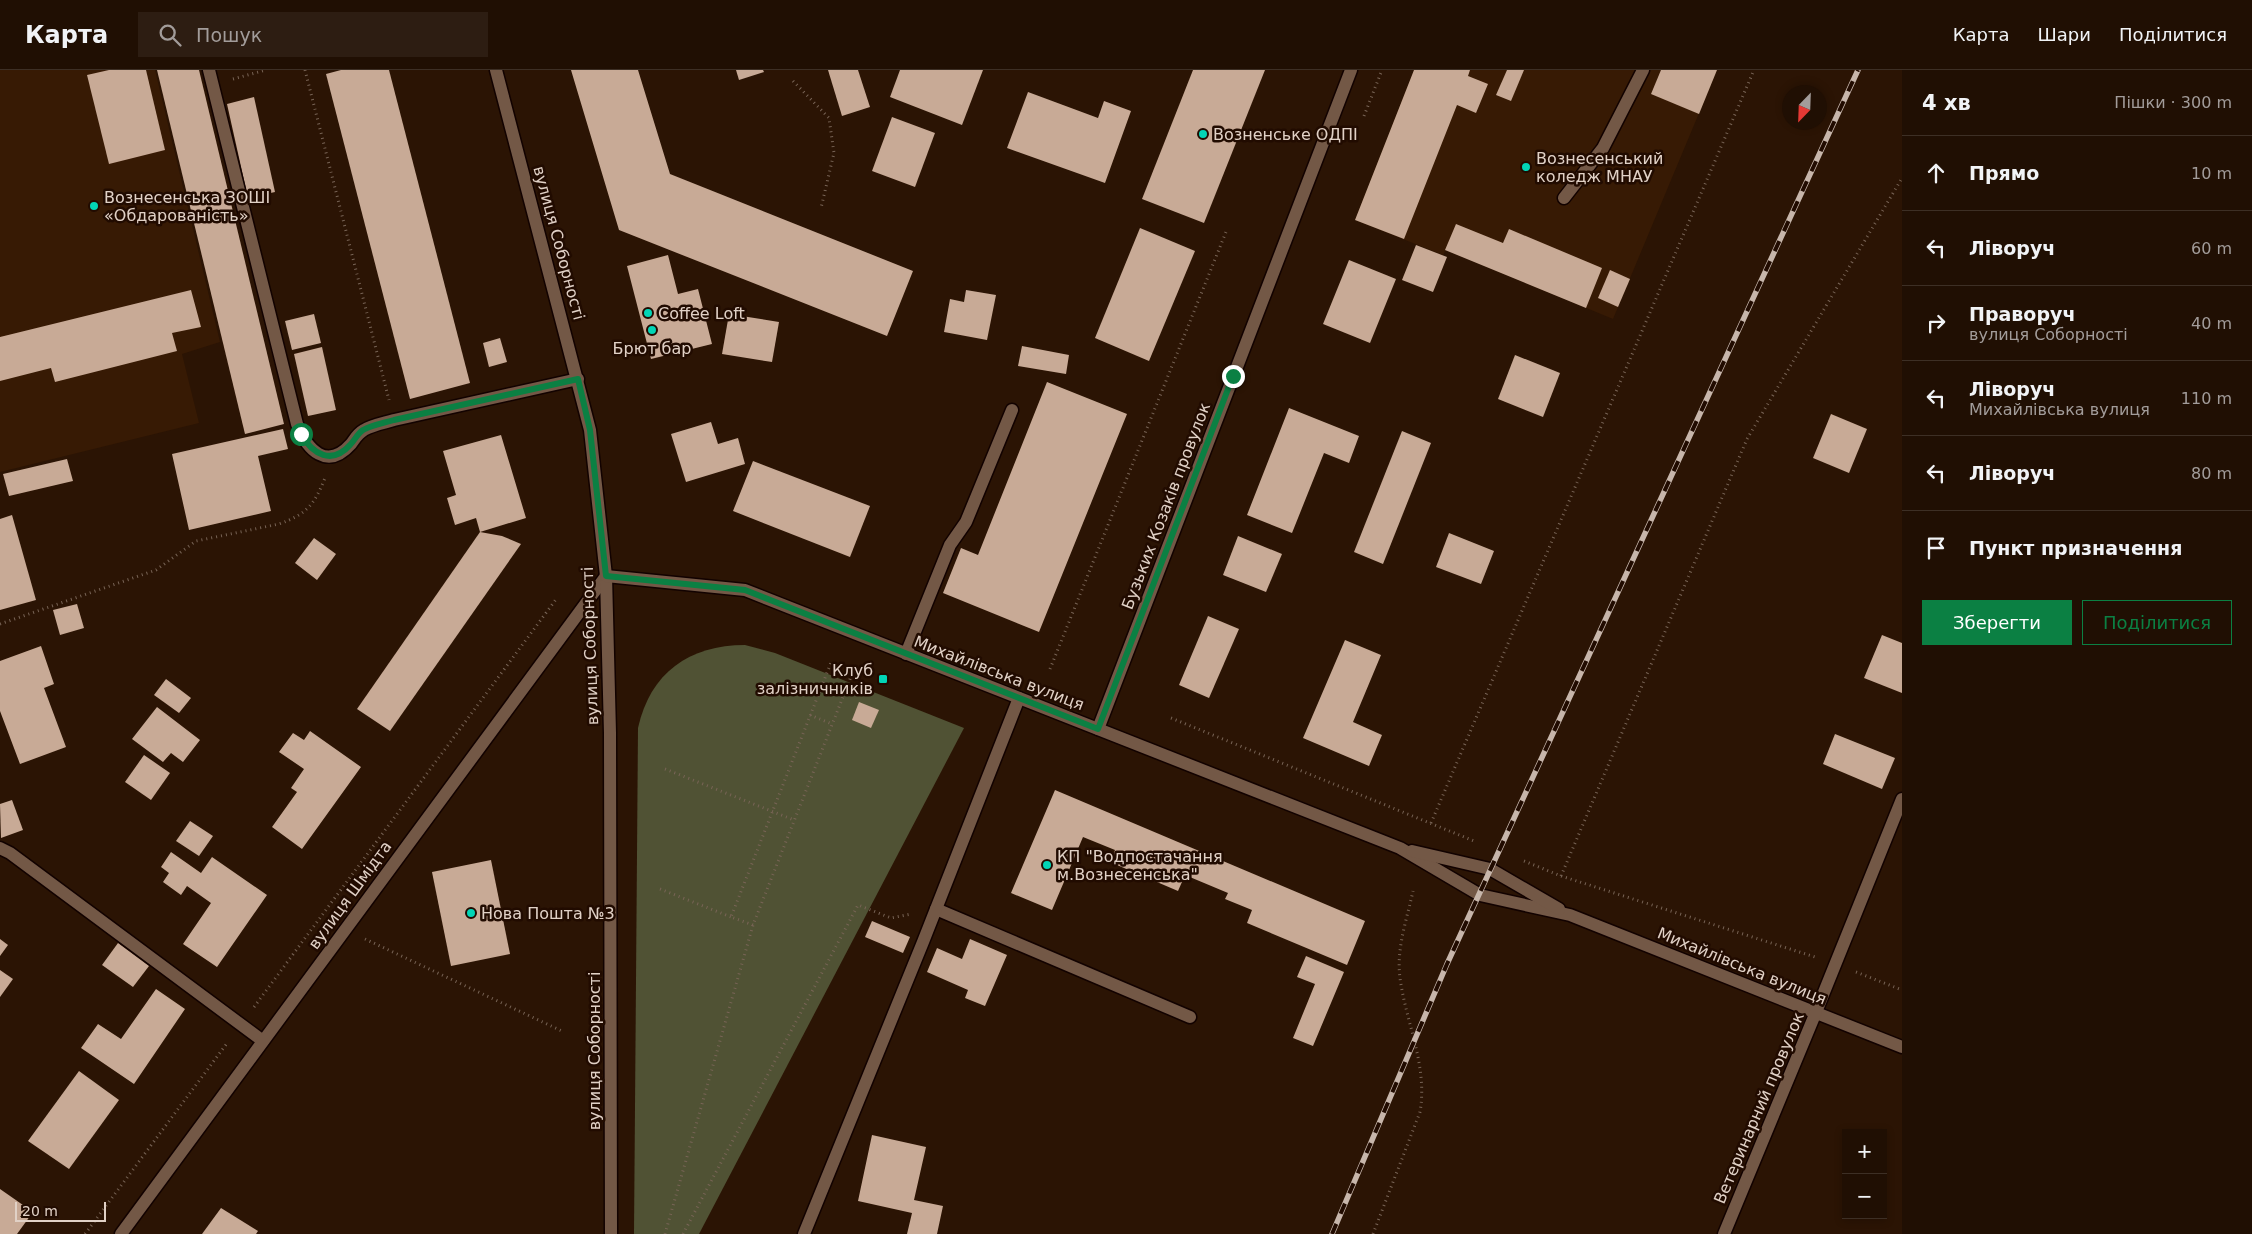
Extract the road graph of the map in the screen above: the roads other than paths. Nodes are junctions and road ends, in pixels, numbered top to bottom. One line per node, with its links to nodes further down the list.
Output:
1 (209, 70): 6 (main road)
2 (496, 70): 6 (main road, вулиця Соборності)
3 (1350, 70): 11 (main road, Бузьких Козаків провулок)
4 (1643, 70): 5 (main road)
5 (1564, 198)
6 (578, 379): 8 (main road, вулиця Соборності)
7 (1012, 410): 9 (main road)
8 (606, 576): 9 (main road, Михайлівська вулиця); 19 (main road, вулиця Шмідта); 22 (main road, вулиця Соборності)
9 (906, 654): 10 (main road, Михайлівська вулиця)
10 (1019, 698): 11 (main road, Михайлівська вулиця); 15 (main road)
11 (1098, 729): 14 (main road, Михайлівська вулиця)
12 (1902, 799): 17 (main road, Ветеринарний провулок)
13 (0, 848): 19 (main road)
14 (1400, 848): 16 (main road, Михайлівська вулиця); 16 (main road, Михайлівська вулиця)
15 (936, 909): 18 (main road); 23 (main road)
16 (1570, 915): 17 (main road, Михайлівська вулиця)
17 (1816, 1012): 20 (main road, Михайлівська вулиця); 24 (main road, Ветеринарний провулок)
18 (1190, 1017)
19 (263, 1041): 21 (main road, вулиця Шмідта)
20 (1902, 1047)
21 (121, 1234)
22 (611, 1234)
23 (804, 1234)
24 (1724, 1234)

